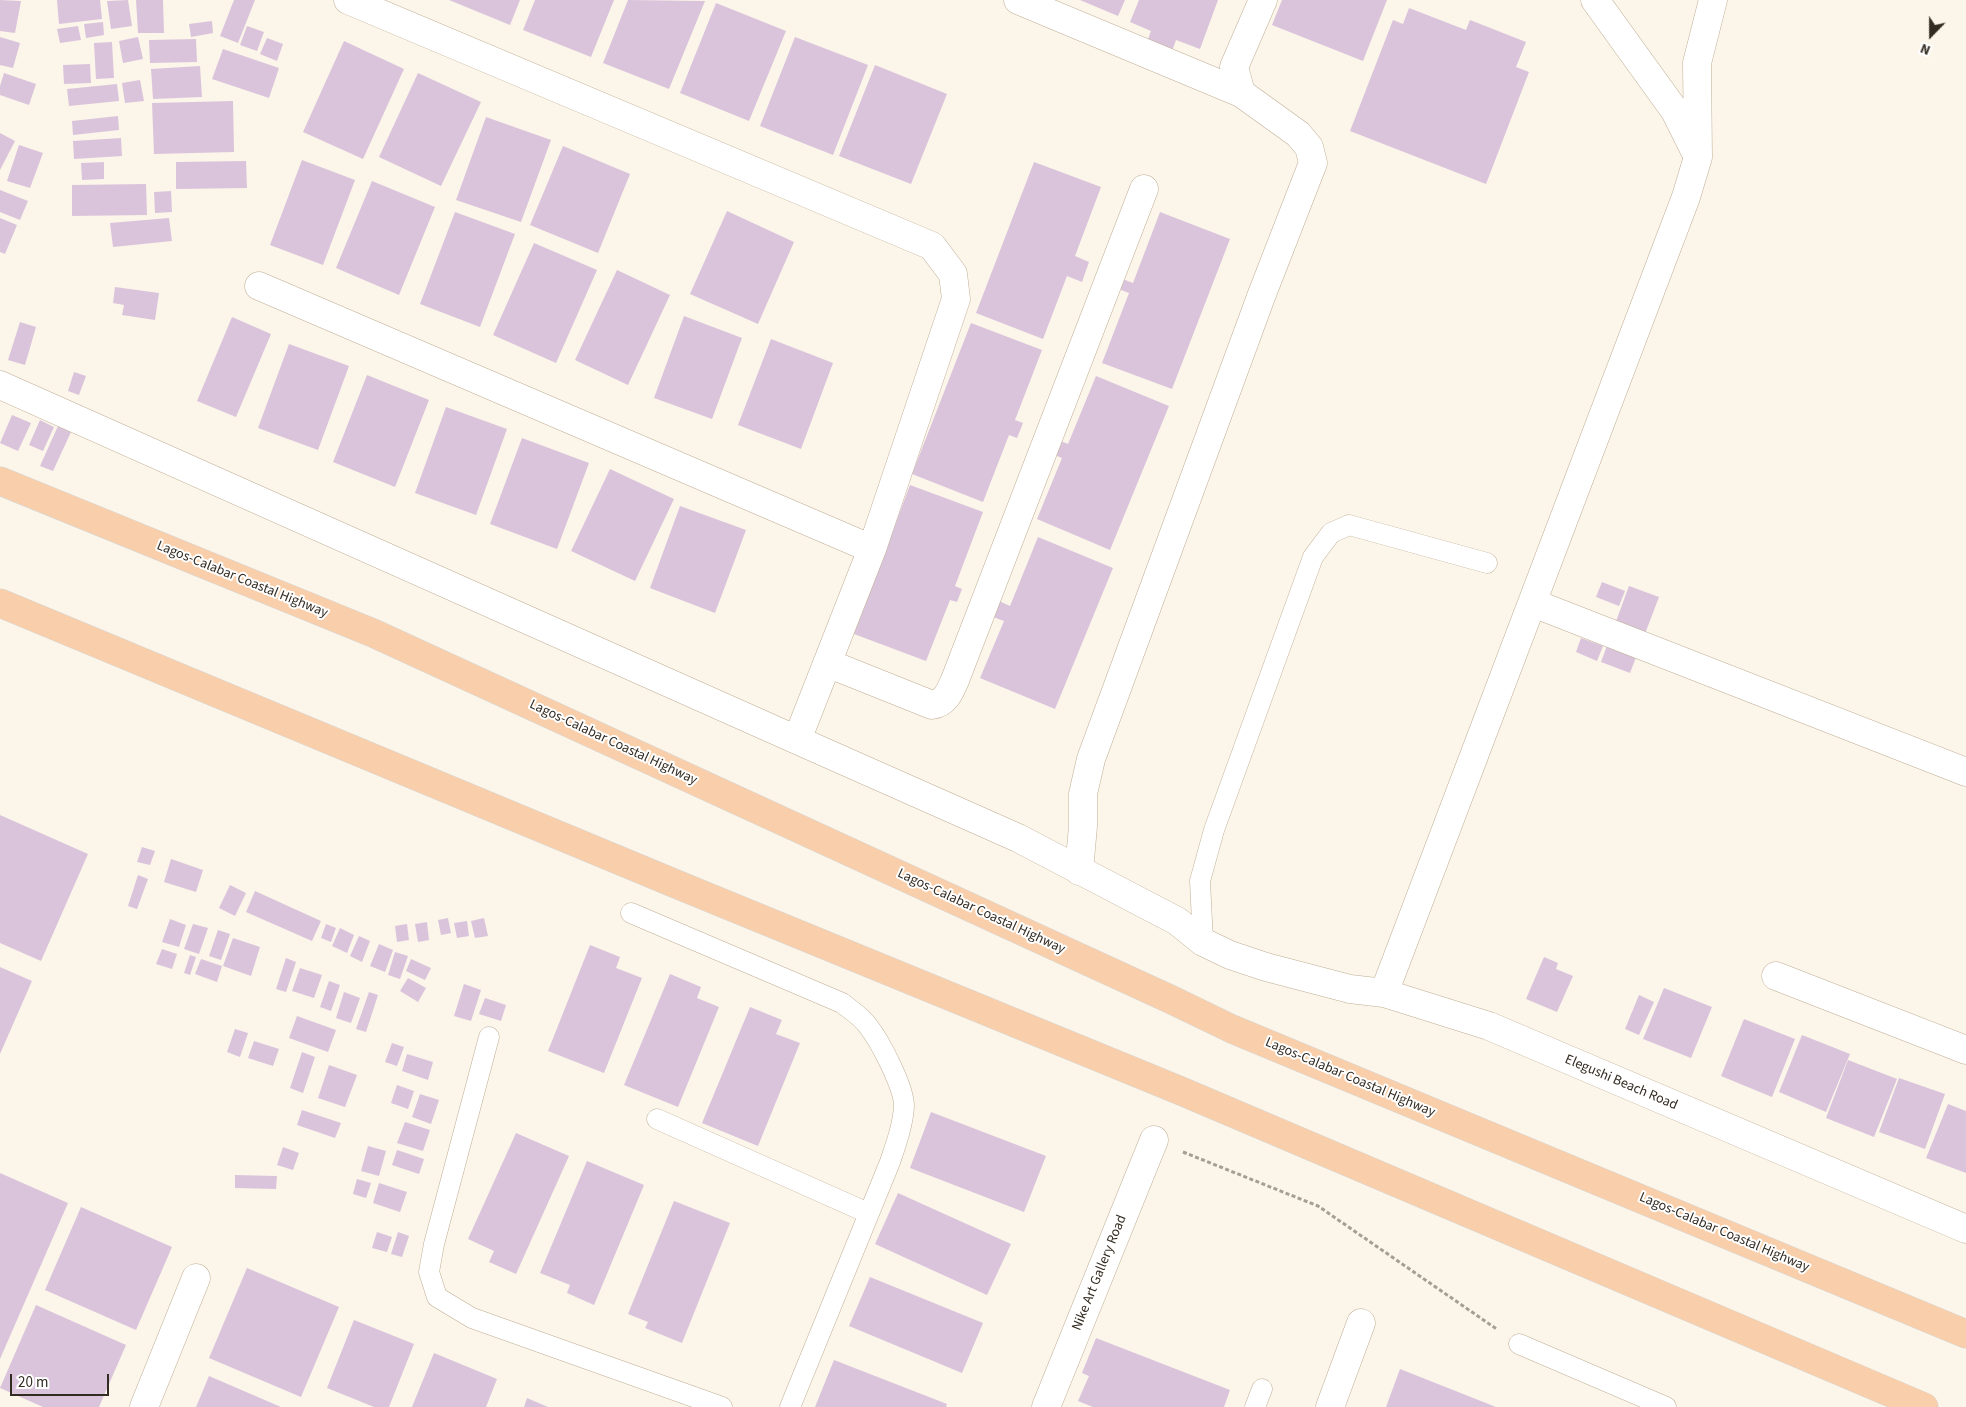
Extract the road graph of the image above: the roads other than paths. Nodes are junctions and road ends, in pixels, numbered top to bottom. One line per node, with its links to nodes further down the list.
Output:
1 (348, 0): 12 (street)
2 (1018, 0): 6 (street)
3 (1262, 0): 6 (street)
4 (1595, 0): 7 (street)
5 (1713, 0): 7 (street)
6 (1241, 93): 19 (street)
7 (1698, 157): 15 (street)
8 (1144, 189): 16 (street)
9 (259, 286): 12 (street)
10 (0, 385): 17 (street, Elegushi Beach Road)
11 (0, 482): 32 (highway, Lagos-Calabar Coastal Highway)
12 (872, 549): 16 (street)
13 (1487, 562): 21 (lane)
14 (0, 603): 40 (highway)
15 (1533, 603): 18 (street); 23 (street)
16 (827, 664): 17 (street)
17 (797, 740): 19 (street, Elegushi Beach Road)
18 (1966, 772)
19 (1079, 871): 21 (street, Elegushi Beach Road)
20 (631, 913): 28 (lane)
21 (1203, 942): 23 (street, Elegushi Beach Road)
22 (1776, 976): 25 (street)
23 (1384, 993): 29 (street, Elegushi Beach Road)
24 (489, 1037): 35 (lane)
25 (1966, 1050)
26 (657, 1119): 28 (lane)
27 (1154, 1140): 37 (street, Nike Art Gallery Road)
28 (868, 1213): 36 (lane)
29 (1966, 1230)
30 (196, 1278): 34 (street)
31 (1361, 1323): 38 (street)
32 (1966, 1334)
33 (1519, 1344): 39 (lane)
34 (144, 1407)
35 (722, 1407)
36 (790, 1407)
37 (1046, 1407)
38 (1330, 1407)
39 (1666, 1407)
40 (1924, 1407)

